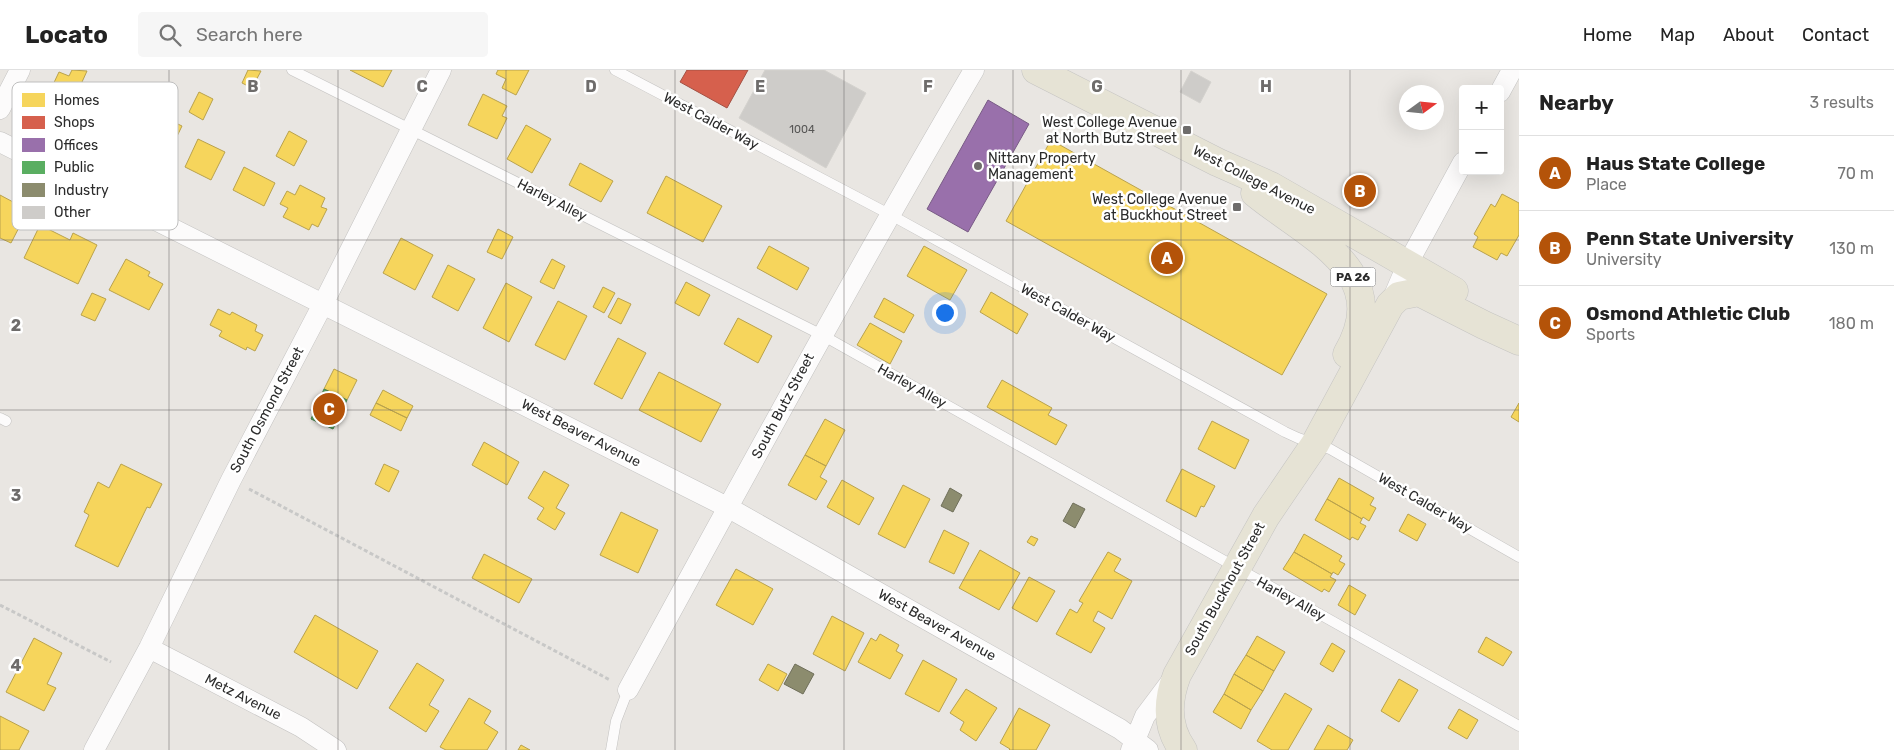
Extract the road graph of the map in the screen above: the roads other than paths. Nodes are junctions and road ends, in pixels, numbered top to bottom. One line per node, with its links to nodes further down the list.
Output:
1 (20, 70): 8 (street)
2 (292, 70): 12 (lane, Harley Alley)
3 (441, 70): 12 (street, South Osmond Street)
4 (615, 70): 17 (lane, West Calder Way)
5 (974, 70): 17 (street, South Butz Street)
6 (1036, 70): 15 (main road, West College Avenue / PA 26)
7 (1512, 70): 9 (street)
8 (14, 82)
9 (1504, 85)
10 (12, 86): 11 (street)
11 (0, 109)
12 (412, 129): 20 (street, South Osmond Street); 23 (lane, Harley Alley)
13 (0, 142): 14 (street, West Beaver Avenue)
14 (12, 148)
15 (1217, 162): 19 (main road, West College Avenue / PA 26); 25 (main road, PA 26)
16 (1459, 169): 19 (street)
17 (889, 214): 23 (street, South Butz Street); 25 (lane, West Calder Way)
18 (175, 230): 20 (street, West Beaver Avenue)
19 (1407, 265): 21 (street); 22 (main road, West College Avenue / PA 26)
20 (323, 304): 26 (street, West Beaver Avenue); 29 (street, South Osmond Street)
21 (1390, 305): 24 (main road); 25 (main road)
22 (1519, 329)
23 (822, 335): 26 (street, South Butz Street); 28 (lane, Harley Alley)
24 (1519, 341)
25 (1306, 441): 27 (lane, West Calder Way); 28 (main road, South Buckhout Street)
26 (729, 508): 31 (street, South Butz Street); 34 (street, West Beaver Avenue)
27 (1519, 557)
28 (1236, 568): 30 (main road, South Buckhout Street); 32 (lane, Harley Alley)
29 (149, 648): 35 (street, South Osmond Street); 36 (street, Metz Avenue)
30 (1184, 662): 33 (main road, South Buckhout Street); 34 (street, South Buckhout Street)
31 (628, 690): 37 (lane, South Butz Street)
32 (1519, 726)
33 (1178, 741)
34 (1138, 747)
35 (94, 750)
36 (336, 750)
37 (611, 750)

